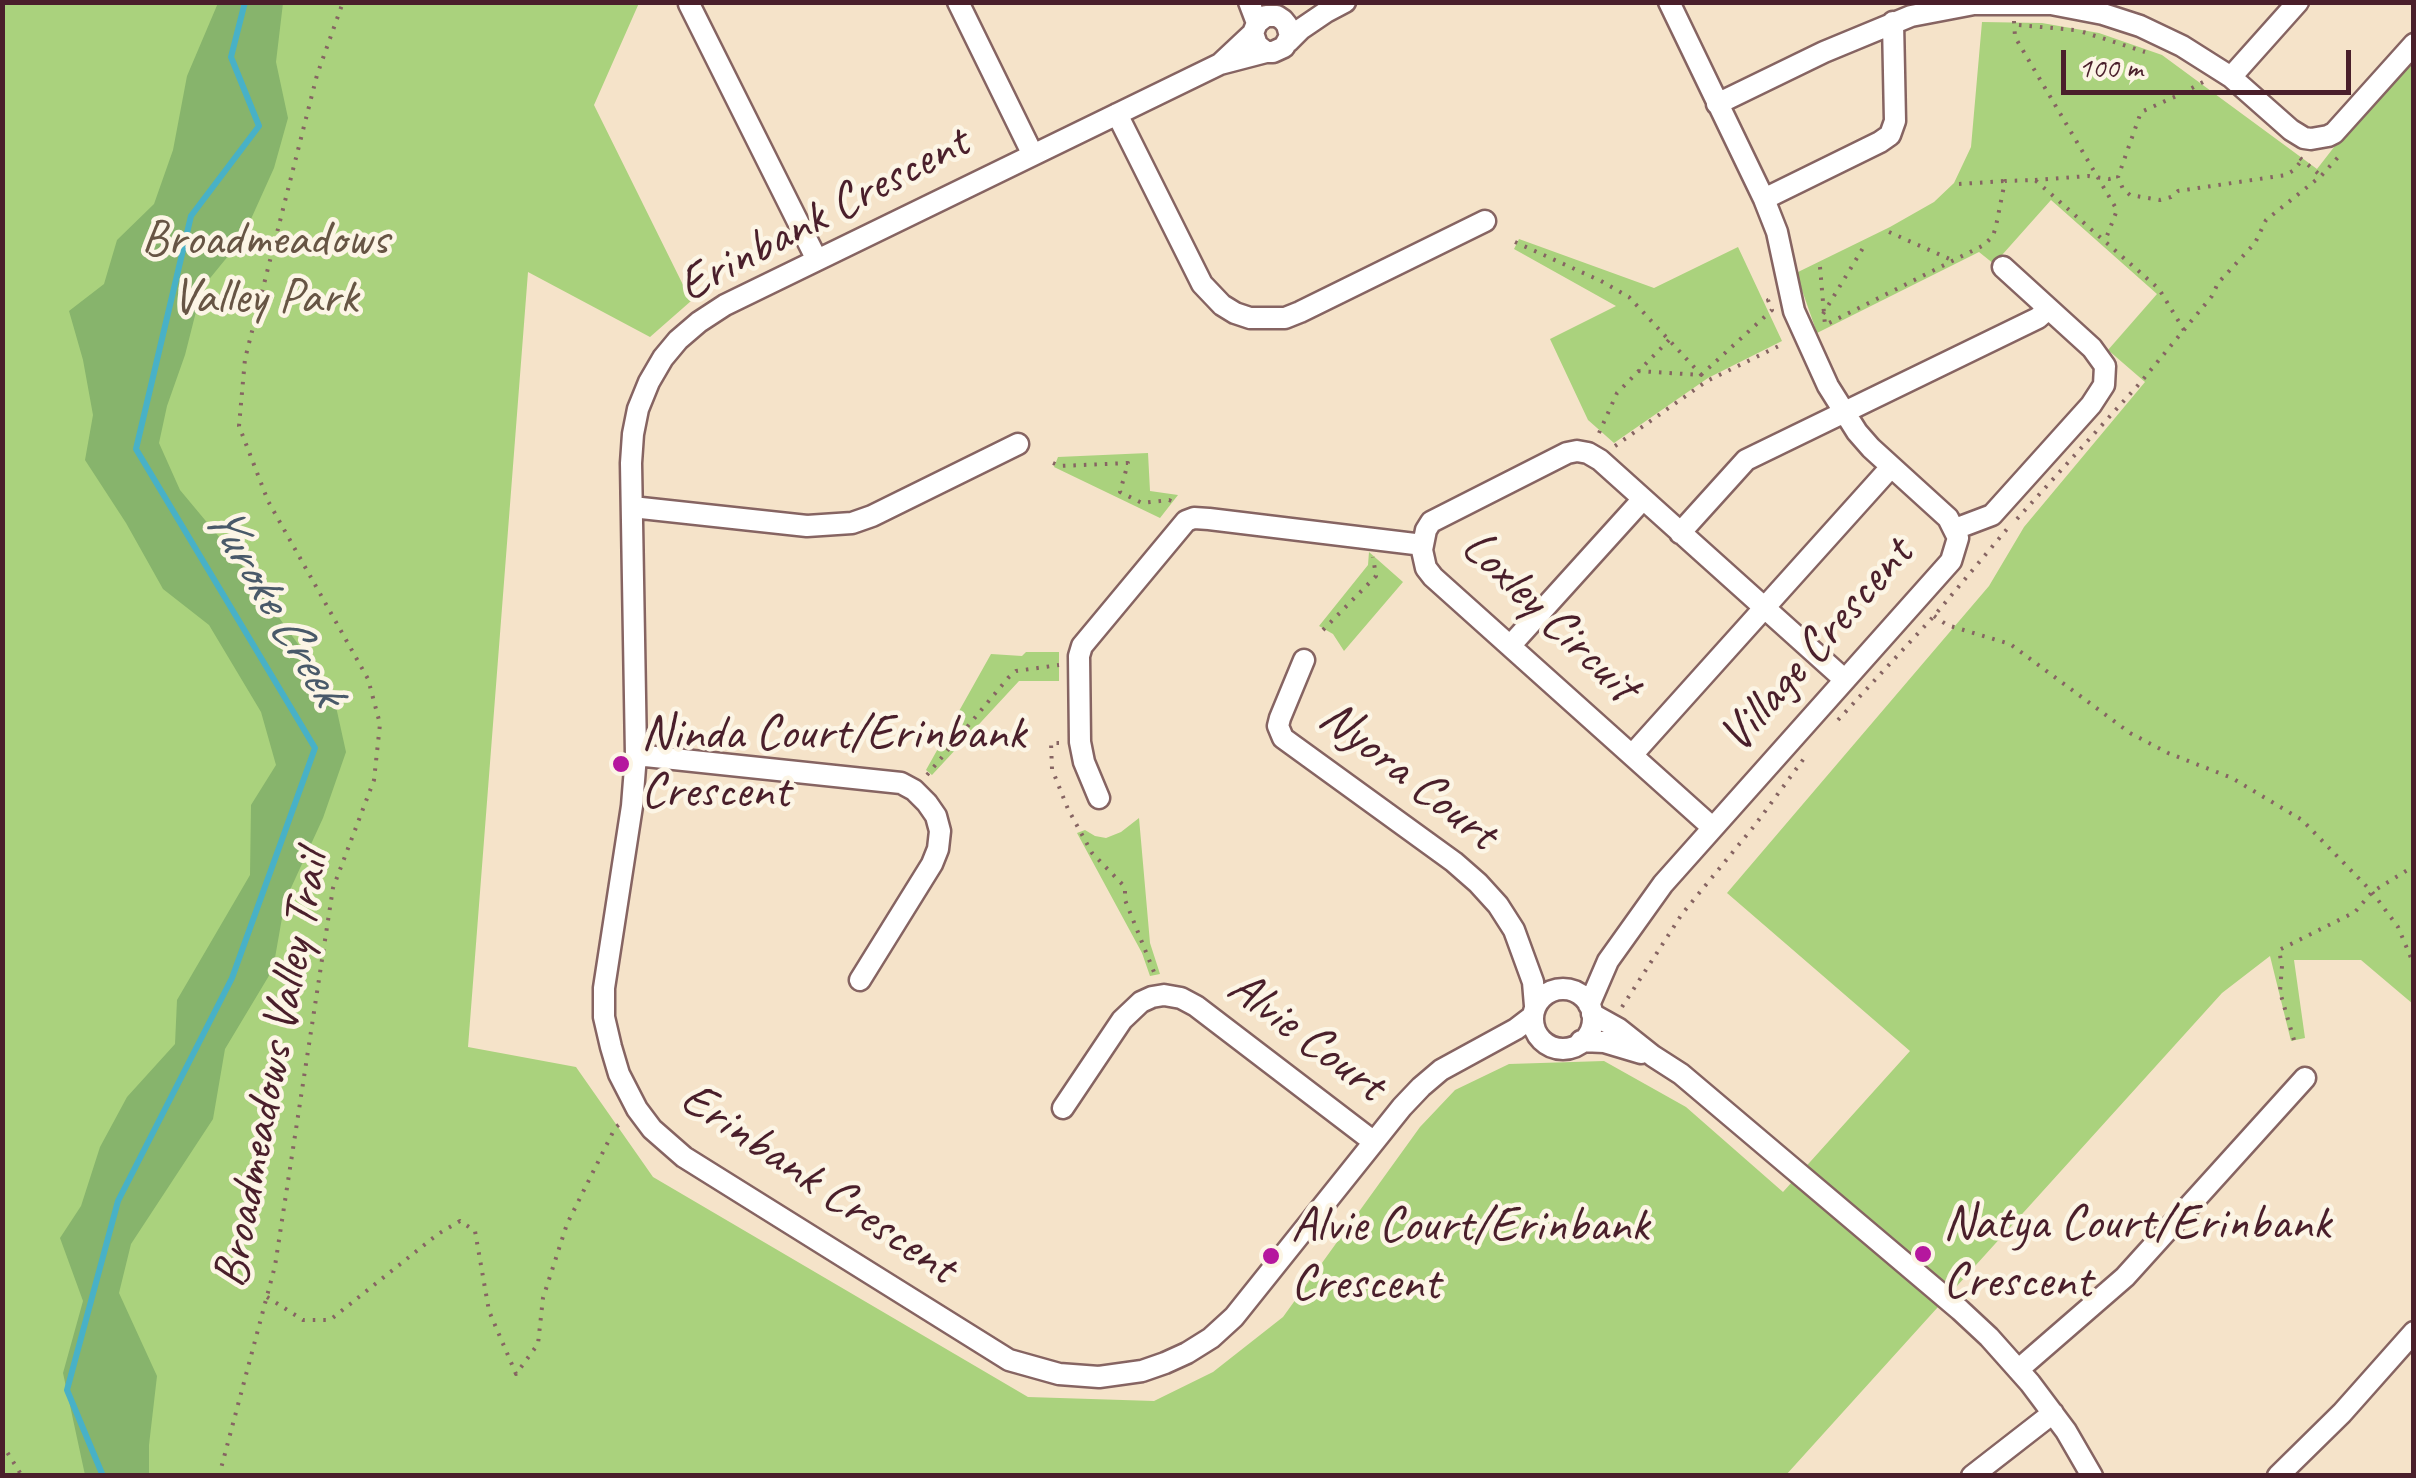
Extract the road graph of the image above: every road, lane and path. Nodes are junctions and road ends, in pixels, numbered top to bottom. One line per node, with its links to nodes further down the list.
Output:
1 (343, 2): 95 (path, Broadmeadows Valley Trail)
2 (958, 2): 22 (street)
3 (1346, 2): 8 (street)
4 (1669, 2): 19 (street, Village Crescent)
5 (2298, 2): 18 (street)
6 (689, 4): 35 (street)
7 (2105, 8): 10 (street); 18 (street)
8 (1326, 12): 11 (street); 12 (street)
9 (1904, 13): 10 (street); 19 (street); 29 (street)
10 (2013, 14): 15 (path); 23 (path)
11 (1264, 16): 12 (street); 14 (street); 16 (street, Erinbank Crescent)
12 (1288, 42): 14 (street, Erinbank Crescent)
13 (2414, 44): 18 (street)
14 (1266, 52): 16 (street, Erinbank Crescent)
15 (2146, 52)
16 (1220, 64): 20 (street, Erinbank Crescent)
17 (2189, 74): 25 (path)
18 (2232, 77)
19 (1717, 104): 29 (street, Village Crescent)
20 (1117, 114): 22 (street, Erinbank Crescent); 30 (street)
21 (2344, 150): 24 (path)
22 (1033, 155): 35 (street, Erinbank Crescent)
23 (2096, 176): 25 (path); 26 (path); 32 (path)
24 (2321, 176): 25 (path); 42 (path)
25 (2118, 178)
26 (2035, 180): 27 (path); 32 (path)
27 (2004, 181): 28 (path); 36 (path)
28 (1959, 184)
29 (1764, 199): 39 (street, Village Crescent)
30 (1485, 221)
31 (1889, 232): 36 (path)
32 (2105, 241): 42 (path)
33 (1515, 242): 43 (path)
34 (1866, 243): 41 (path)
35 (817, 260): 55 (street, Erinbank Crescent)
36 (1954, 262): 41 (path)
37 (1820, 267): 41 (path)
38 (2003, 267): 40 (street)
39 (1790, 295): 46 (path); 48 (street, Village Crescent)
40 (2048, 308): 48 (street); 57 (street)
41 (1823, 314)
42 (2184, 330): 62 (path)
43 (1669, 340): 45 (path); 46 (path)
44 (1785, 343): 47 (path)
45 (1638, 372): 46 (path); 49 (path)
46 (1701, 375): 47 (path)
47 (1707, 381): 51 (path)
48 (1844, 413): 53 (street, Village Crescent); 58 (street)
49 (1599, 434)
50 (1018, 444): 55 (street)
51 (1614, 447)
52 (1053, 462): 56 (path)
53 (1891, 466): 57 (street, Village Crescent); 61 (street)
54 (1643, 499): 58 (street, Loxley Circuit); 60 (street, Loxley Circuit); 64 (street)
55 (632, 507): 71 (street, Erinbank Crescent)
56 (1186, 521): 59 (street); 65 (street)
57 (1955, 530): 67 (street, Village Crescent)
58 (1680, 534): 61 (street, Loxley Circuit)
59 (1374, 539): 60 (street); 63 (path)
60 (1423, 544): 64 (street, Loxley Circuit)
61 (1764, 609): 67 (street, Loxley Circuit); 72 (street)
62 (1934, 616): 68 (path); 77 (path)
63 (1322, 630)
64 (1510, 646): 72 (street, Loxley Circuit)
65 (1079, 656): 69 (street); 73 (path)
66 (1304, 660): 78 (street, Nyora Court)
67 (1845, 680): 75 (street, Village Crescent)
68 (1834, 724)
69 (1080, 742): 74 (street); 81 (path)
70 (1813, 746): 85 (path)
71 (636, 755): 73 (street); 93 (street, Erinbank Crescent)
72 (1632, 756): 75 (street, Loxley Circuit)
73 (914, 790): 82 (street)
74 (1099, 798)
75 (1713, 828): 79 (street, Village Crescent)
76 (2414, 866): 77 (path)
77 (2372, 892): 80 (path); 86 (path)
78 (1524, 952): 83 (street, Nyora Court); 84 (street, Nyora Court)
79 (1608, 961): 83 (street, Village Crescent); 85 (street, Village Crescent)
80 (2414, 965)
81 (1156, 977)
82 (860, 980)
83 (1563, 989): 84 (street); 85 (street)
84 (1534, 1011): 88 (street); 89 (street, Erinbank Crescent)
85 (1597, 1014): 87 (street); 90 (street)
86 (2294, 1040)
87 (1582, 1041): 88 (street); 90 (street)
88 (1544, 1042): 89 (street, Erinbank Crescent)
89 (1483, 1047): 94 (street, Erinbank Crescent)
90 (1653, 1056): 97 (street)
91 (2304, 1078): 97 (street)
92 (1063, 1108): 94 (street, Alvie Court)
93 (637, 1109): 94 (street, Erinbank Crescent); 95 (path)
94 (1374, 1142)
95 (267, 1297): 101 (path, Broadmeadows Valley Trail)
96 (2414, 1332): 104 (street)
97 (2019, 1369): 98 (street)
98 (2053, 1413): 102 (street); 103 (street)
99 (2, 1444): 100 (path)
100 (22, 1476)
101 (220, 1476)
102 (1972, 1476)
103 (2092, 1476)
104 (2278, 1476)

